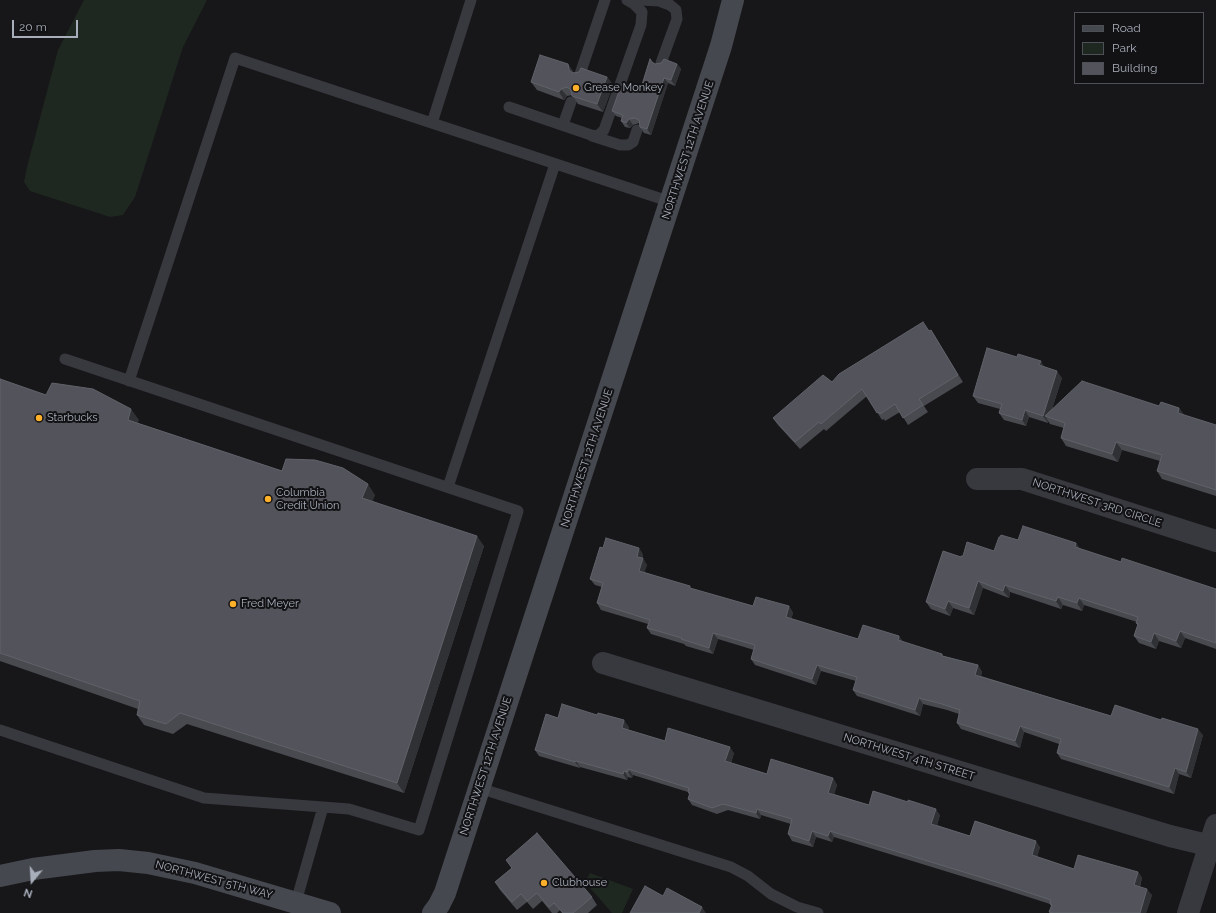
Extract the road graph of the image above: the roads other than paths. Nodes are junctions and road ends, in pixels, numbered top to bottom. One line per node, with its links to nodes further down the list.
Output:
1 (472, 0): 10 (lane)
2 (605, 0): 7 (lane)
3 (627, 0): 13 (lane)
4 (641, 0): 6 (lane)
5 (733, 0): 15 (street, NORTHWEST 12TH AVENUE)
6 (661, 63)
7 (580, 74)
8 (571, 102): 11 (lane)
9 (510, 107): 11 (lane)
10 (432, 123): 14 (lane); 17 (lane)
11 (563, 125): 13 (lane)
12 (637, 130): 13 (lane)
13 (591, 135)
14 (555, 164): 15 (lane); 19 (lane)
15 (671, 202): 23 (street, NORTHWEST 12TH AVENUE)
16 (65, 359): 17 (lane)
17 (129, 381): 19 (lane)
18 (977, 479): 20 (street, NORTHWEST 3RD CIRCLE)
19 (448, 487): 24 (lane)
20 (1216, 541)
21 (603, 663): 25 (street, NORTHWEST 4TH STREET)
22 (0, 730): 24 (lane)
23 (479, 788): 29 (street, NORTHWEST 12TH AVENUE); 30 (lane)
24 (323, 807): 27 (lane)
25 (1214, 839): 31 (street)
26 (0, 876): 27 (street, NORTHWEST 5TH WAY)
27 (296, 902): 28 (street, NORTHWEST 5TH WAY)
28 (330, 913)
29 (433, 913)
30 (818, 913)
31 (1188, 913)

